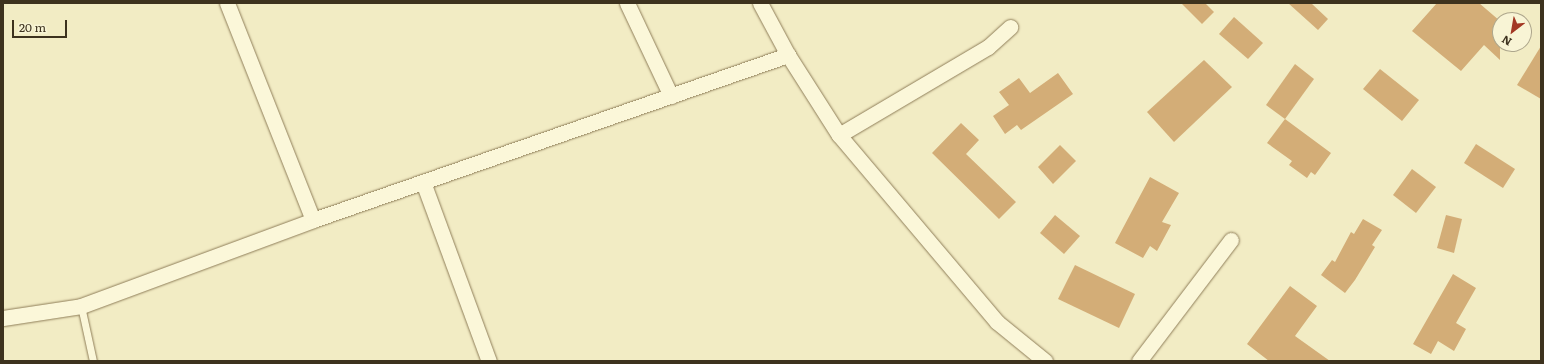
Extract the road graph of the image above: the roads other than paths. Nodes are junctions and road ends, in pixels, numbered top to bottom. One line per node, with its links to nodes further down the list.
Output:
1 (228, 3): 9 (street)
2 (628, 3): 6 (street)
3 (760, 3): 5 (street)
4 (1010, 27): 7 (street)
5 (788, 55): 6 (street); 7 (street)
6 (671, 96): 8 (street)
7 (839, 135): 15 (street)
8 (423, 182): 9 (street); 14 (street)
9 (313, 220): 11 (street)
10 (1231, 240): 16 (street)
11 (81, 306): 12 (street); 13 (lane)
12 (3, 318)
13 (93, 361)
14 (489, 361)
15 (1045, 361)
16 (1139, 361)

